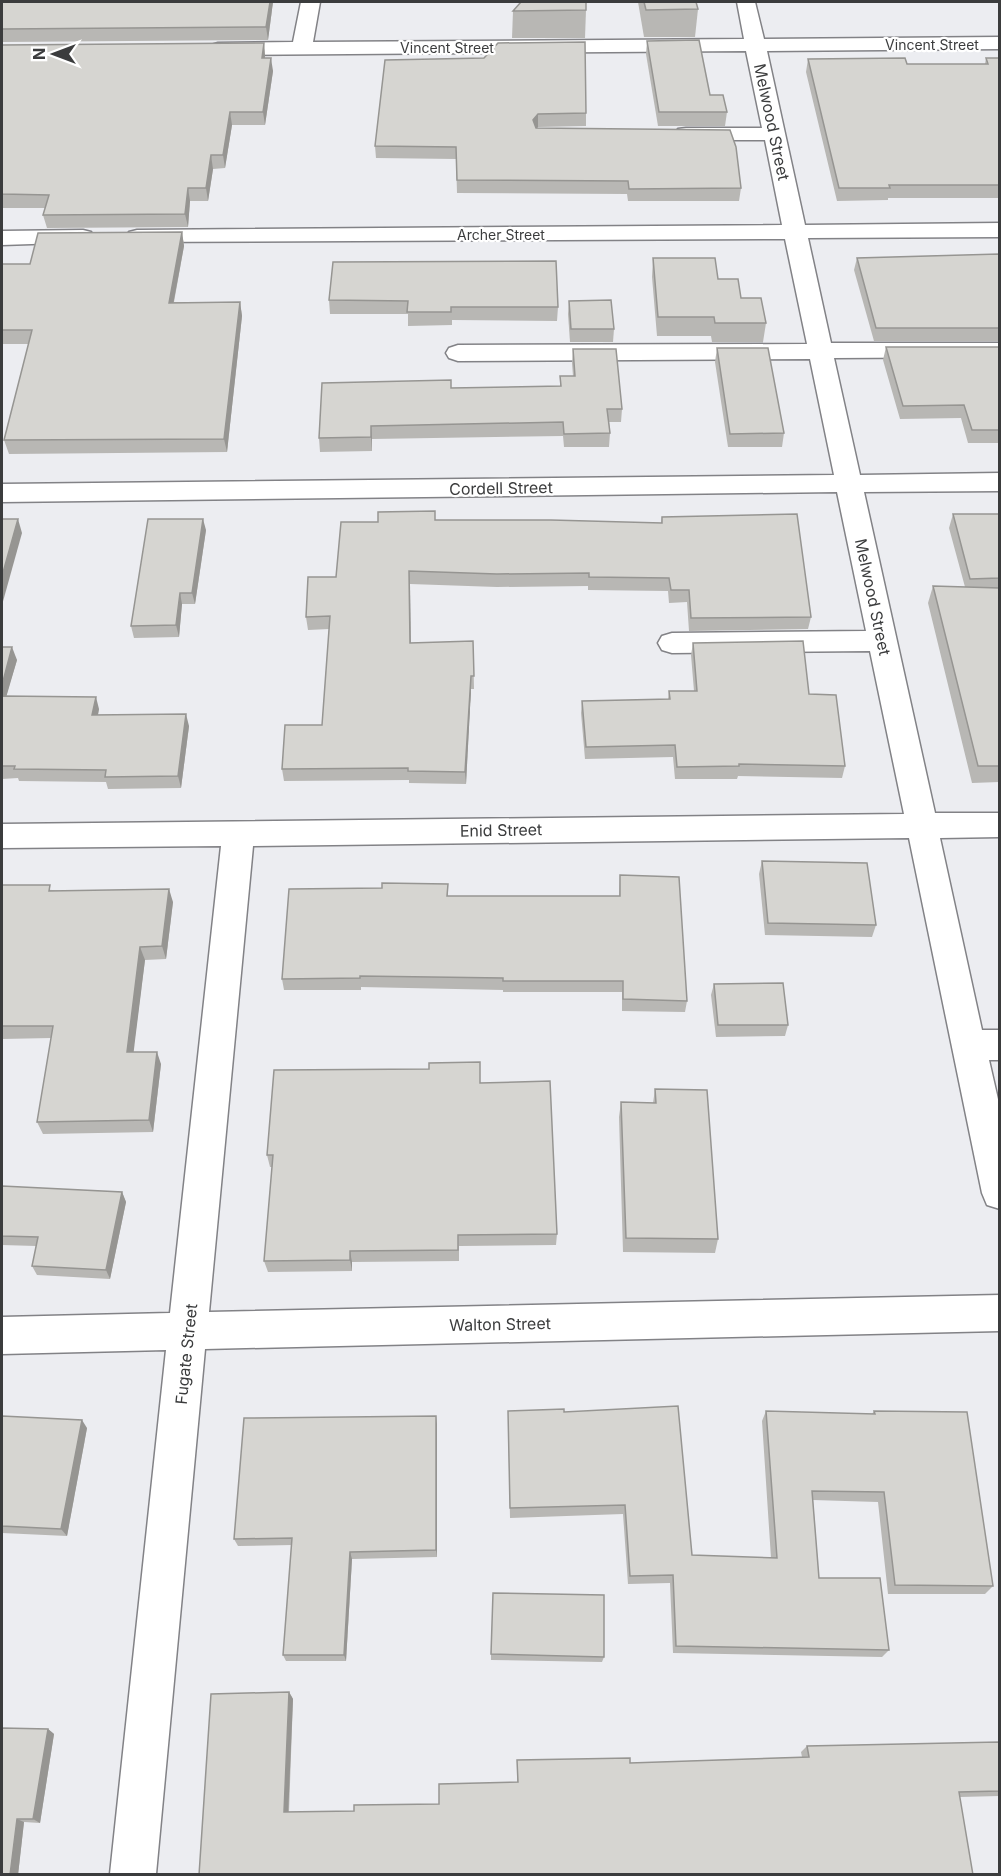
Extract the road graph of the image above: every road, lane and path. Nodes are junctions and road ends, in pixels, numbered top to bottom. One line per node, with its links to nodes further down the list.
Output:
1 (310, 2): 5 (street)
2 (746, 2): 4 (street, Melwood Street)
3 (999, 43): 4 (street, Vincent Street)
4 (755, 45): 5 (street, Vincent Street); 8 (street, Melwood Street)
5 (302, 48): 6 (street, Vincent Street)
6 (198, 49)
7 (660, 134): 8 (street)
8 (775, 134): 10 (street, Melwood Street)
9 (999, 230): 10 (street, Archer Street)
10 (795, 231): 11 (street, Archer Street); 13 (street, Melwood Street)
11 (2, 238)
12 (999, 350): 13 (street)
13 (820, 351): 14 (street); 16 (street, Melwood Street)
14 (458, 353)
15 (999, 482): 16 (street, Cordell Street)
16 (849, 484): 17 (street, Cordell Street); 18 (street, Melwood Street)
17 (2, 493)
18 (882, 641): 19 (street); 20 (street, Melwood Street)
19 (672, 643)
20 (921, 825): 21 (street, Enid Street); 22 (street, Enid Street); 24 (street, Melwood Street)
21 (999, 825)
22 (238, 833): 23 (street, Enid Street); 27 (street, Fugate Street)
23 (2, 836)
24 (984, 1045): 25 (street, Melwood Street)
25 (999, 1193)
26 (999, 1313): 27 (street, Walton Street)
27 (189, 1330): 28 (street, Walton Street); 29 (street, Fugate Street)
28 (2, 1335)
29 (132, 1875)

